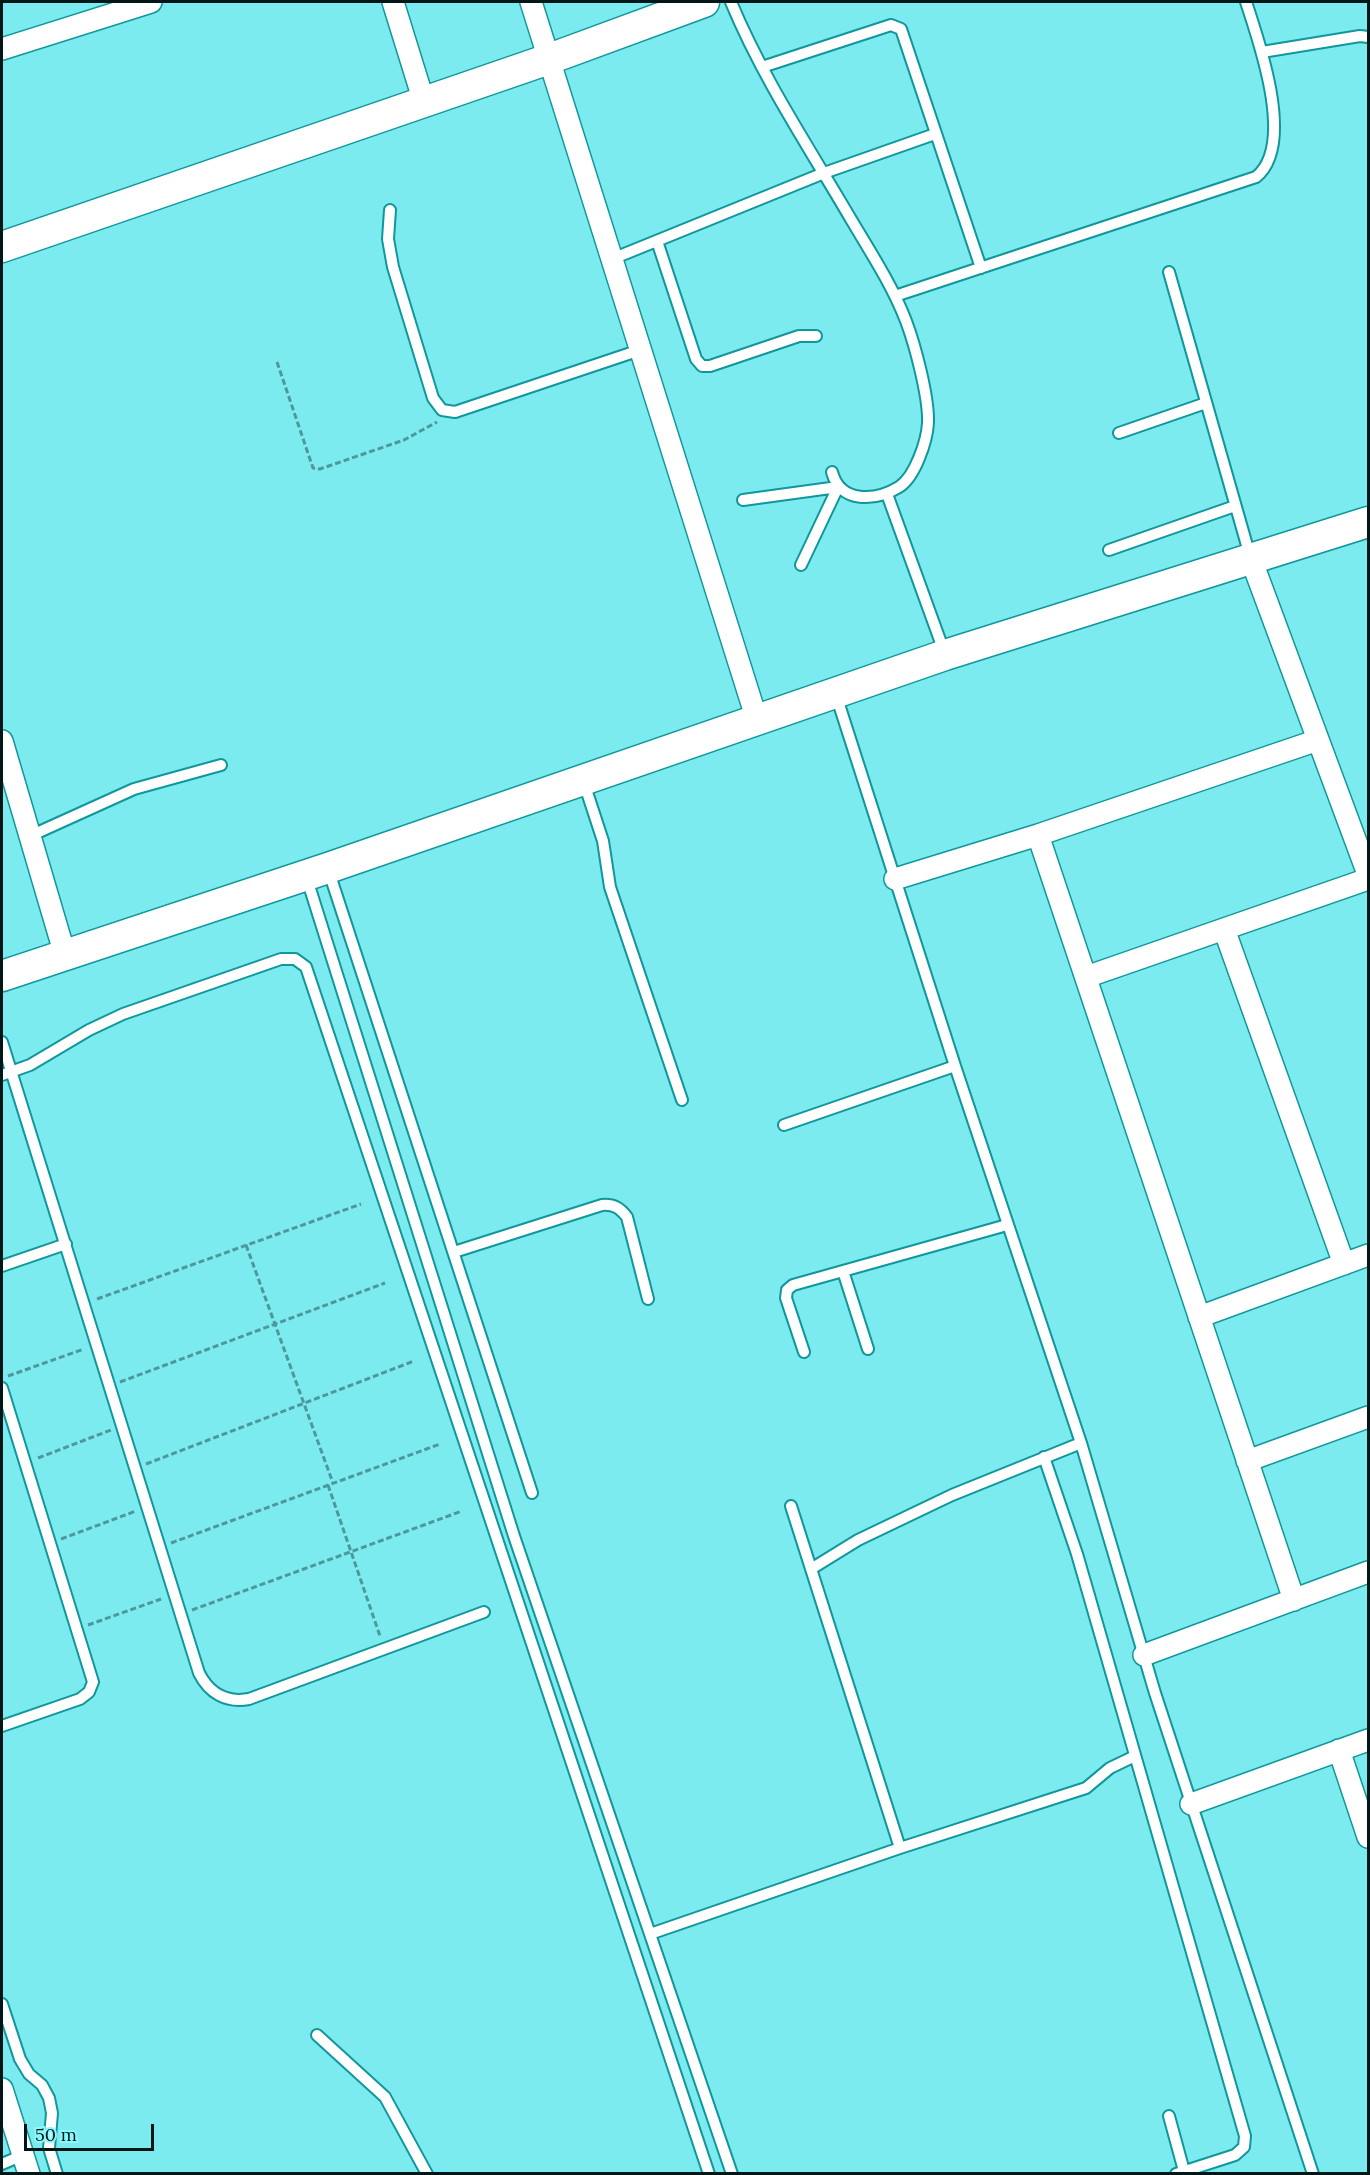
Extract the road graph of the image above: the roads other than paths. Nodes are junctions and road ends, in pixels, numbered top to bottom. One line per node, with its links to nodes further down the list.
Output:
1 (151, 2): 7 (street)
2 (393, 2): 13 (street)
3 (531, 2): 11 (street)
4 (704, 2): 11 (street)
5 (731, 2): 12 (lane)
6 (1246, 2): 10 (lane)
7 (126, 5): 9 (street)
8 (1368, 37): 10 (lane)
9 (2, 49)
10 (1262, 52): 20 (lane)
11 (549, 59): 13 (street); 19 (street)
12 (762, 67): 14 (lane); 15 (lane)
13 (424, 102): 18 (street)
14 (935, 134): 15 (lane); 20 (lane)
15 (824, 173): 17 (lane); 22 (lane)
16 (390, 210): 24 (lane)
17 (657, 241): 19 (lane); 23 (lane)
18 (2, 247)
19 (612, 259): 24 (street)
20 (981, 268): 22 (lane)
21 (1169, 272): 25 (lane)
22 (895, 296): 29 (lane)
23 (816, 336)
24 (640, 350): 38 (street)
25 (1206, 404): 26 (lane); 31 (lane)
26 (1119, 433)
27 (832, 472): 28 (lane)
28 (838, 487): 29 (lane); 30 (lane); 35 (lane)
29 (887, 494): 36 (lane)
30 (743, 500)
31 (1235, 506): 33 (lane); 34 (lane)
32 (1368, 522): 34 (street)
33 (1109, 550)
34 (1251, 559): 36 (street); 39 (street)
35 (801, 565)
36 (945, 655): 37 (street)
37 (835, 692): 38 (street); 47 (lane)
38 (756, 720): 42 (street)
39 (1318, 740): 43 (street); 46 (street)
40 (2, 741): 44 (street)
41 (221, 765): 44 (lane)
42 (583, 780): 45 (street); 56 (lane)
43 (1038, 835): 47 (street); 52 (street)
44 (30, 836): 50 (street)
45 (317, 872): 50 (street); 60 (lane); 88 (lane)
46 (1368, 874)
47 (895, 879): 54 (lane)
48 (1368, 879): 49 (street)
49 (1224, 929): 52 (street); 62 (street)
50 (65, 955): 51 (street)
51 (2, 976)
52 (1086, 977): 66 (street)
53 (2, 1042): 55 (lane)
54 (955, 1066): 57 (lane); 58 (lane)
55 (7, 1074): 59 (lane); 98 (lane)
56 (682, 1100)
57 (784, 1125)
58 (1007, 1225): 64 (lane); 71 (lane)
59 (66, 1244): 63 (lane); 79 (lane)
60 (454, 1252): 65 (lane); 74 (lane)
61 (1368, 1256): 62 (street)
62 (1344, 1264): 66 (street)
63 (2, 1266)
64 (843, 1271): 67 (lane); 68 (lane)
65 (648, 1299)
66 (1199, 1317): 73 (street)
67 (868, 1349)
68 (804, 1352)
69 (2, 1388): 81 (lane)
70 (1368, 1417): 73 (street)
71 (1081, 1443): 72 (lane); 80 (lane)
72 (1044, 1457): 76 (lane); 84 (lane)
73 (1247, 1461): 78 (street)
74 (532, 1493)
75 (791, 1506): 76 (lane)
76 (811, 1569): 87 (lane)
77 (1368, 1572): 78 (street)
78 (1294, 1600): 80 (street)
79 (484, 1612)
80 (1144, 1655): 85 (lane)
81 (2, 1726)
82 (1368, 1740): 83 (street)
83 (1339, 1750): 85 (street); 86 (street)
84 (1135, 1756): 87 (lane); 95 (lane)
85 (1191, 1804): 100 (lane)
86 (1368, 1837)
87 (900, 1848): 88 (lane)
88 (650, 1934): 99 (lane)
89 (2, 2004): 96 (lane)
90 (317, 2035): 97 (lane)
91 (2, 2090): 94 (street)
92 (1168, 2116): 95 (lane)
93 (2, 2164): 94 (lane)
94 (26, 2164)
95 (1180, 2172)
96 (57, 2174)
97 (427, 2174)
98 (709, 2174)
99 (732, 2174)
100 (1313, 2174)

